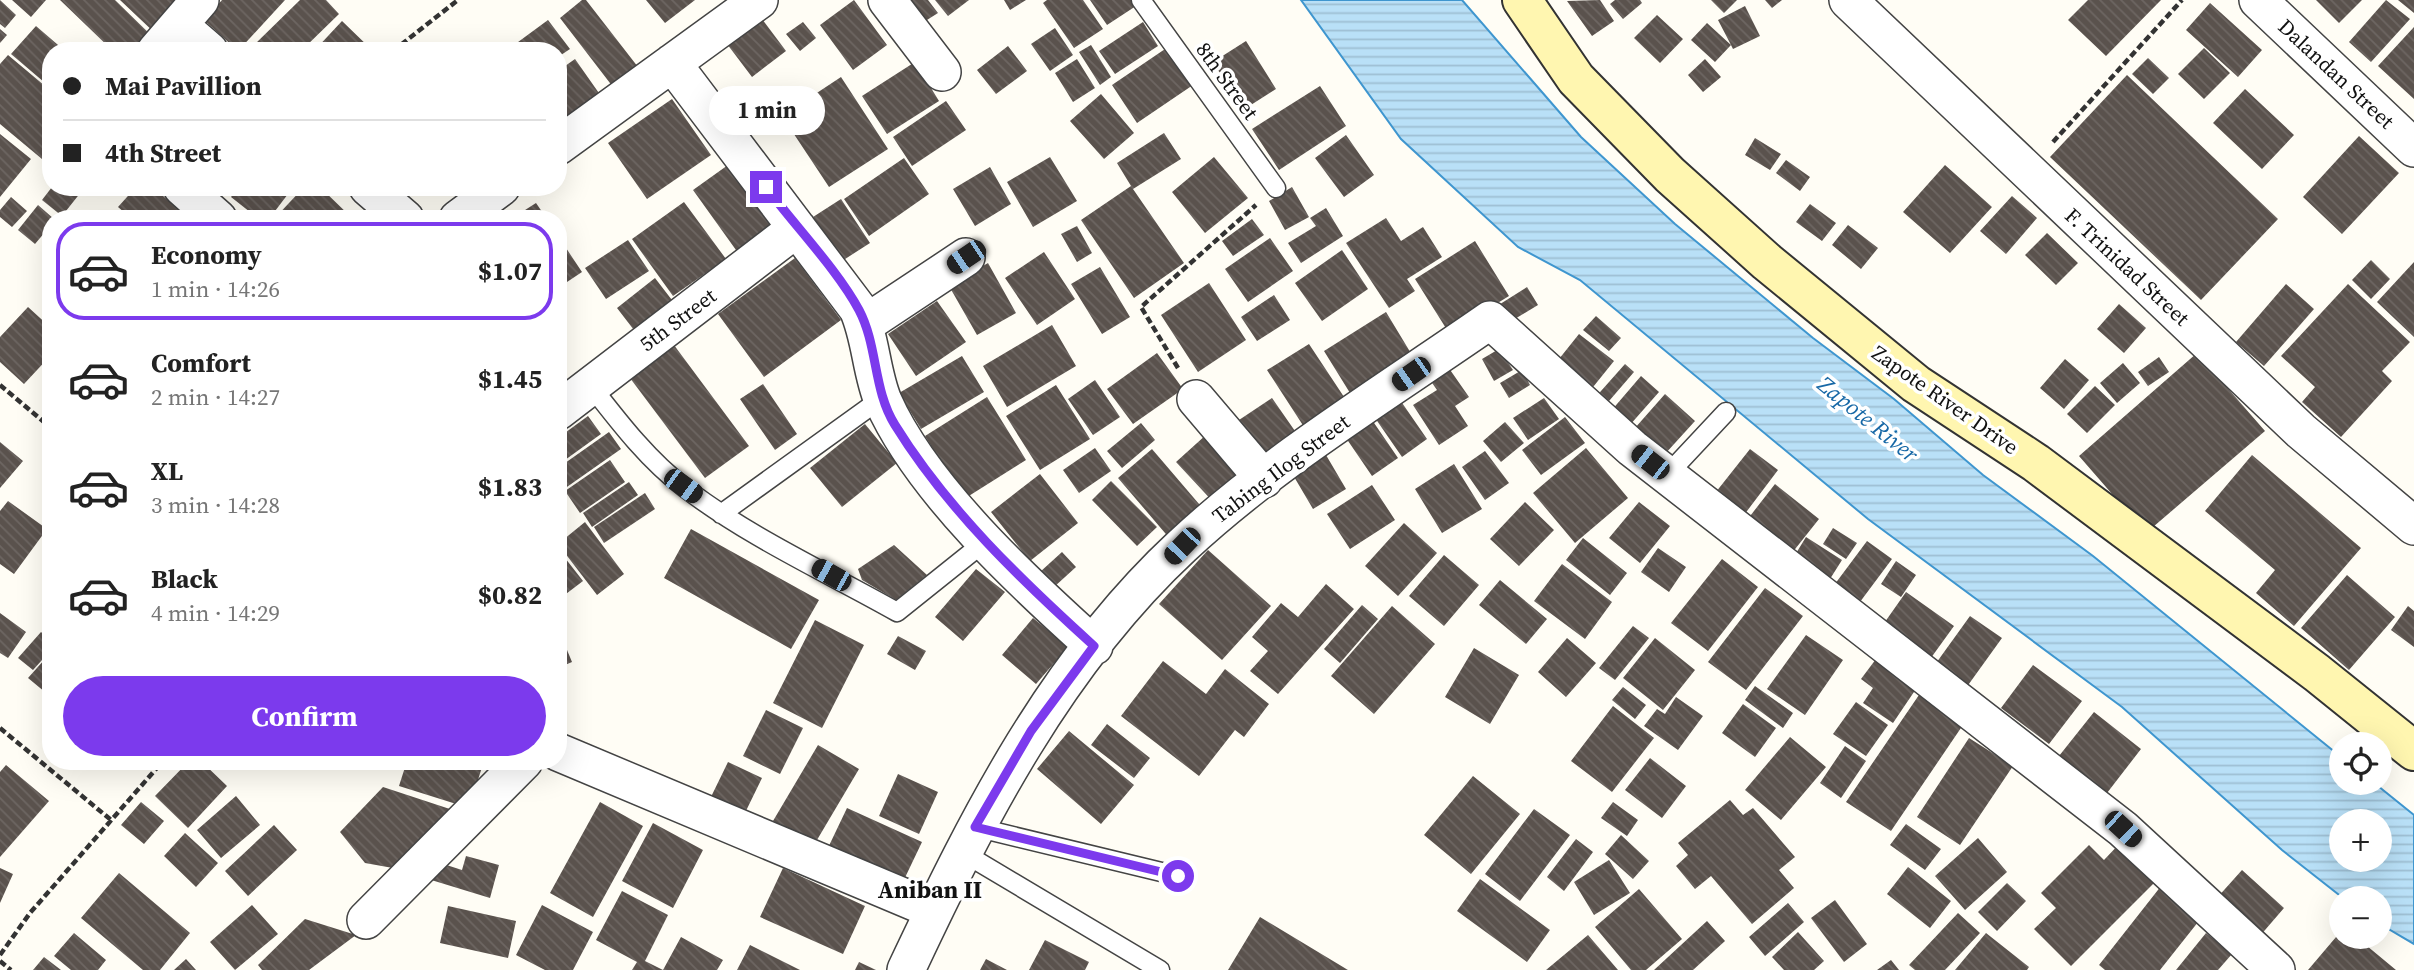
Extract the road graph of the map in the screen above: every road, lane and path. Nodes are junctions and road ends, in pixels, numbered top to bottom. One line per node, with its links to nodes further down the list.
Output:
1 (458, 0): 11 (path)
2 (759, 0): 12 (street)
3 (887, 0): 13 (street)
4 (1141, 0): 17 (lane, 8th Street)
5 (1522, 0): 41 (main road, Zapote River Drive)
6 (1848, 0): 16 (street, F. Trinidad Street)
7 (2182, 0): 16 (path)
8 (2258, 0): 15 (street, Dalandan Street)
9 (178, 25): 10 (street)
10 (198, 42)
11 (404, 42)
12 (672, 63): 14 (street); 24 (street)
13 (942, 72)
14 (567, 139)
15 (2414, 148)
16 (2026, 172): 37 (street, F. Trinidad Street)
17 (1276, 188): 30 (path)
18 (192, 196): 21 (street)
19 (378, 196): 22 (street)
20 (489, 196): 23 (street)
21 (208, 210)
22 (395, 210)
23 (470, 210)
24 (797, 228): 26 (street); 28 (street, 5th Street)
25 (966, 257): 26 (street)
26 (865, 324): 29 (street)
27 (0, 385): 33 (path)
28 (592, 386): 31 (street, 5th Street); 36 (lane)
29 (882, 398): 36 (lane); 38 (street)
30 (1196, 399): 35 (street)
31 (567, 404)
32 (1726, 412): 34 (lane)
33 (42, 420)
34 (1667, 475): 35 (street, Tabing Ilog Street); 57 (street)
35 (1264, 479): 39 (street, Tabing Ilog Street)
36 (721, 514): 38 (lane)
37 (2414, 526)
38 (987, 540): 39 (street)
39 (1094, 646): 48 (street, Tabing Ilog Street)
40 (0, 728): 43 (path)
41 (2414, 751)
42 (567, 756): 50 (street)
43 (42, 763)
44 (51, 770): 47 (path)
45 (155, 770): 47 (path)
46 (515, 770): 51 (street)
47 (111, 820): 52 (path)
48 (968, 839): 49 (lane); 50 (street, Tabing Ilog Street); 56 (lane)
49 (1178, 876)
50 (934, 910): 55 (street, Tabing Ilog Street)
51 (366, 920)
52 (0, 955)
53 (0, 961): 54 (path)
54 (11, 970)
55 (906, 970)
56 (1160, 970)
57 (2276, 970)

